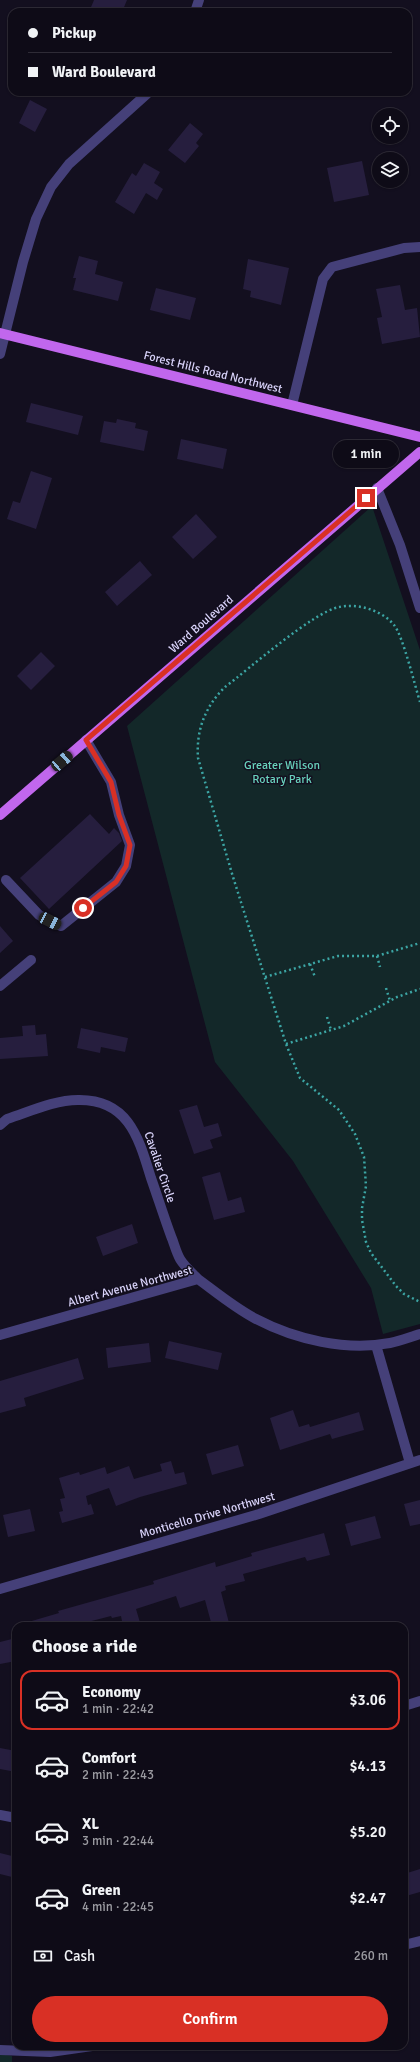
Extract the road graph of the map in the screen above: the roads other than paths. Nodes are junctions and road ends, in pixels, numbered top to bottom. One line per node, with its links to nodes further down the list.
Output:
1 (145, 96): 3 (street)
2 (420, 247): 5 (street)
3 (2, 333): 4 (street); 5 (main road, Forest Hills Road Northwest)
4 (0, 354)
5 (292, 405): 6 (main road, Forest Hills Road Northwest)
6 (420, 437)
7 (420, 452): 8 (main road, Ward Boulevard)
8 (377, 488): 9 (street); 10 (main road, Ward Boulevard)
9 (420, 608)
10 (86, 740): 11 (main road, Ward Boulevard); 12 (street)
11 (0, 815)
12 (6, 880)
13 (31, 960): 14 (street)
14 (0, 986)
15 (0, 1125): 16 (street, Cavalier Circle)
16 (198, 1279): 18 (street, Albert Avenue Northwest); 19 (street, Albert Avenue Northwest)
17 (420, 1334): 19 (street, Albert Avenue Northwest)
18 (0, 1335)
19 (376, 1345): 21 (street)
20 (420, 1460): 21 (street, Monticello Drive Northwest)
21 (410, 1463): 22 (street, Monticello Drive Northwest)
22 (0, 1589)
23 (420, 1701): 24 (street)
24 (408, 1705)
25 (0, 1815): 26 (street)
26 (12, 1817)
27 (420, 1940): 28 (street)
28 (408, 1944)
29 (0, 2050): 30 (street)
30 (64, 2050)

